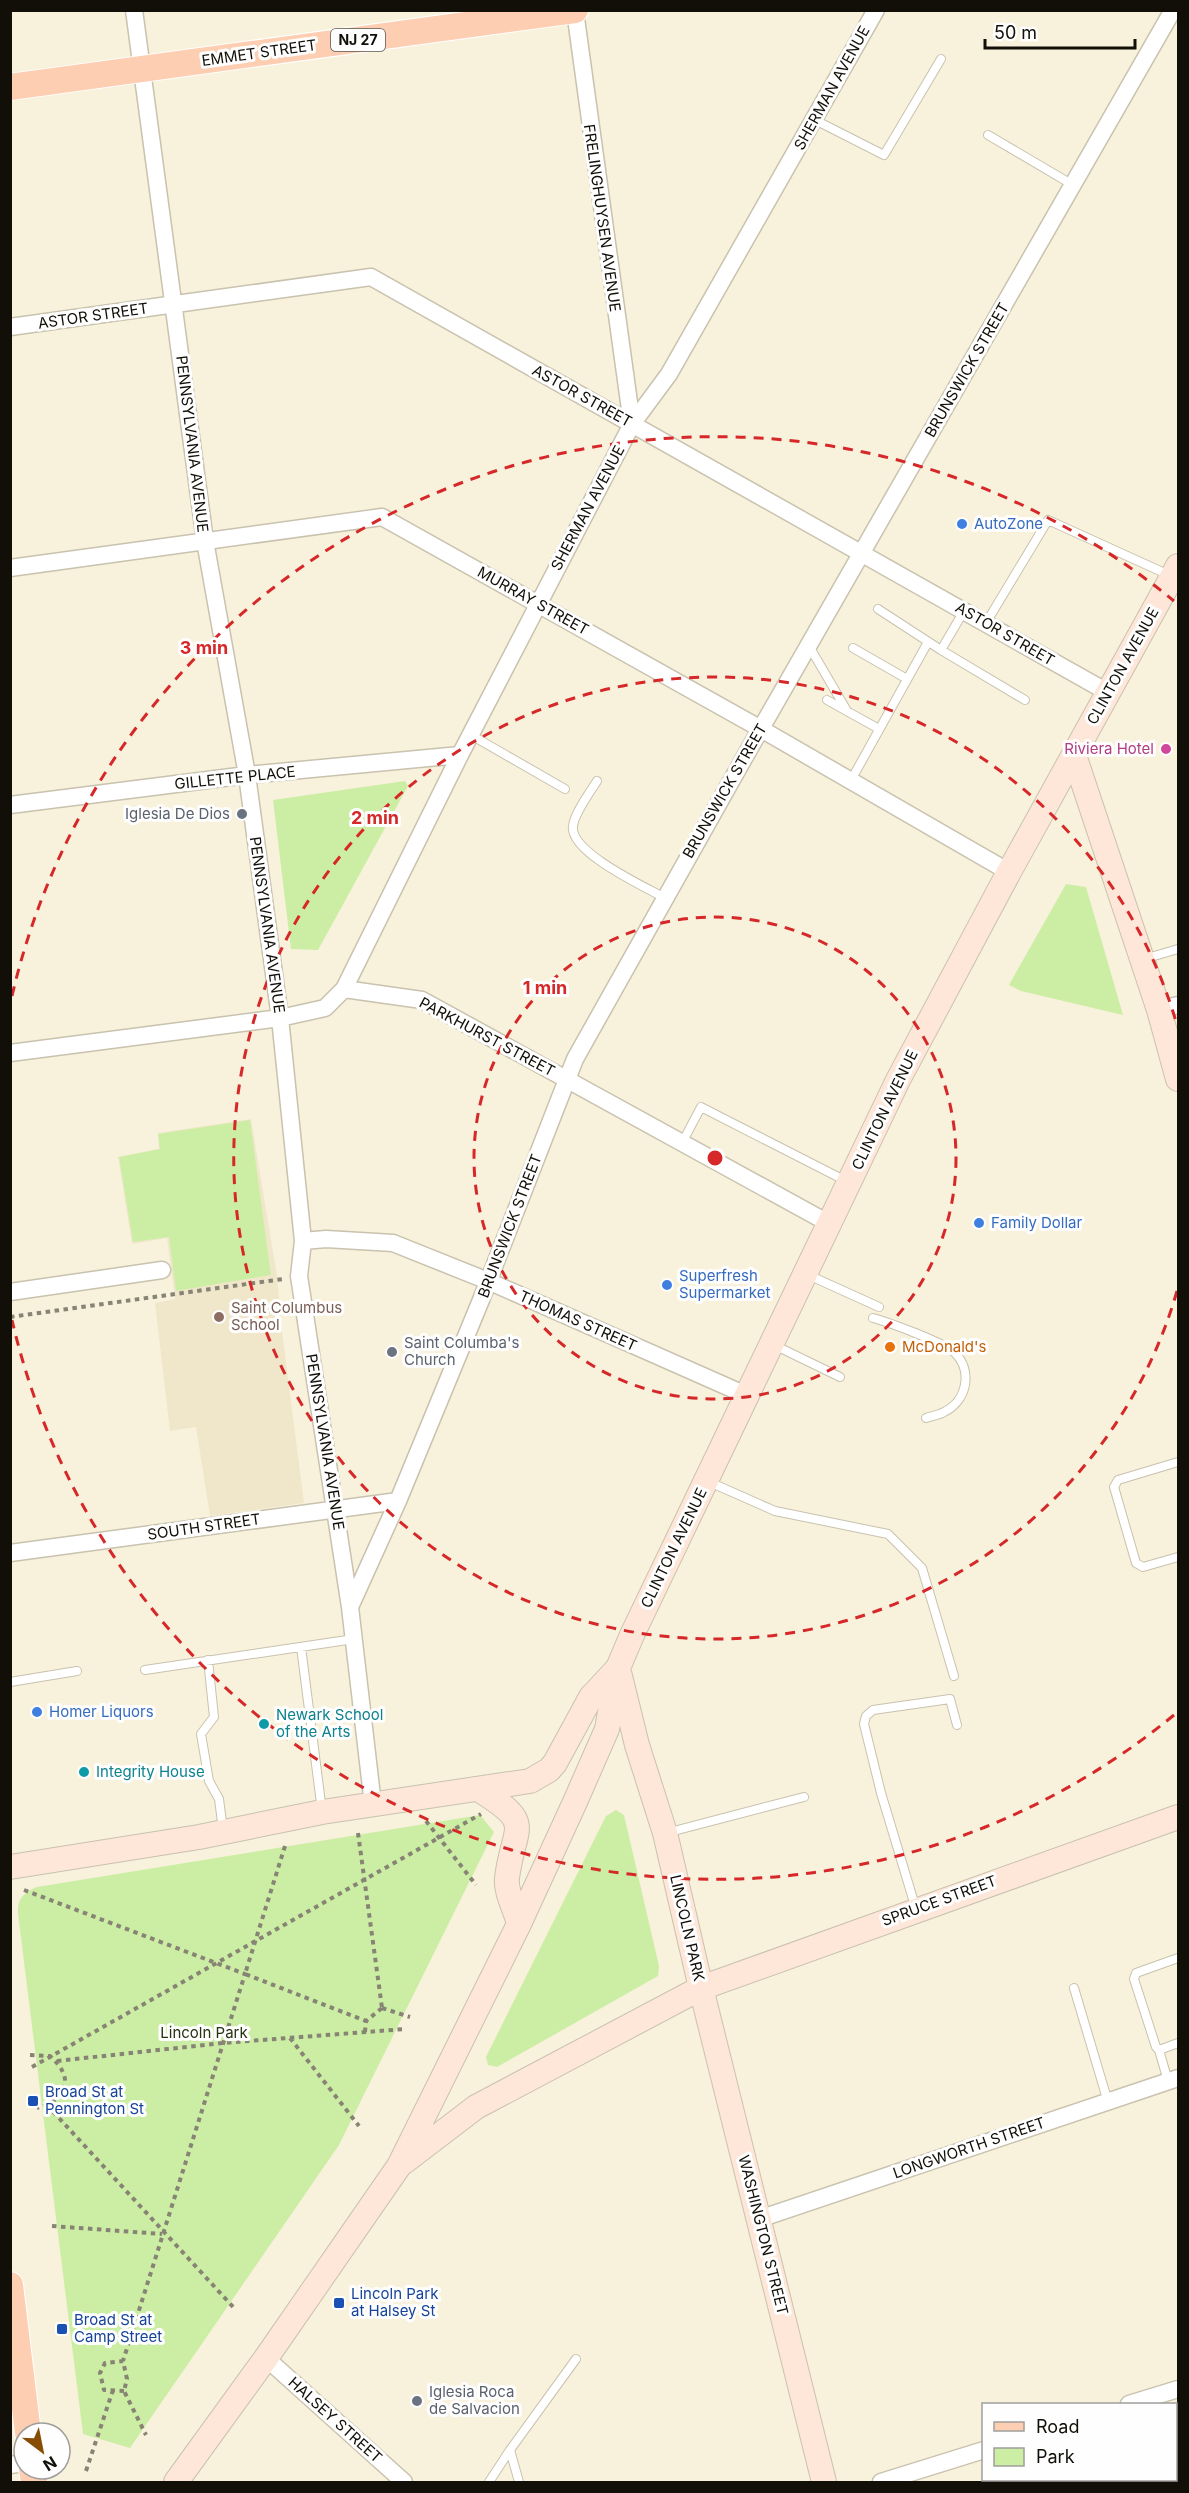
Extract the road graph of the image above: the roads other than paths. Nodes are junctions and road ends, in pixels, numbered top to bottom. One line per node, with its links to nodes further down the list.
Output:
1 (134, 10): 6 (street, PENNSYLVANIA AVENUE)
2 (876, 10): 8 (street, SHERMAN AVENUE)
3 (1173, 10): 10 (street, BRUNSWICK STREET)
4 (576, 11): 6 (main road, EMMET STREET / NJ 27); 13 (street, FRELINGHUYSEN AVENUE)
5 (941, 59): 8 (lane)
6 (142, 69): 7 (main road, EMMET STREET / NJ 27); 11 (street, PENNSYLVANIA AVENUE)
7 (10, 87)
8 (815, 120): 13 (street, SHERMAN AVENUE)
9 (988, 135): 10 (lane)
10 (1072, 185): 15 (street, BRUNSWICK STREET)
11 (174, 306): 12 (street, ASTOR STREET); 13 (street, ASTOR STREET); 14 (street, PENNSYLVANIA AVENUE)
12 (10, 327)
13 (632, 424): 15 (street, ASTOR STREET); 18 (street, SHERMAN AVENUE)
14 (205, 541): 16 (street, MURRAY STREET); 18 (street, MURRAY STREET); 36 (street, PENNSYLVANIA AVENUE)
15 (862, 554): 20 (street, ASTOR STREET); 23 (street, BRUNSWICK STREET)
16 (10, 568)
17 (1175, 572): 21 (lane); 27 (main road, CLINTON AVENUE)
18 (537, 604): 31 (street, MURRAY STREET); 33 (street, SHERMAN AVENUE)
19 (878, 609): 22 (lane)
20 (964, 611): 21 (street, ASTOR STREET); 25 (lane)
21 (986, 623): 27 (street, ASTOR STREET)
22 (928, 642): 25 (lane); 26 (lane)
23 (809, 646): 30 (lane); 31 (street, BRUNSWICK STREET)
24 (853, 648): 26 (lane)
25 (941, 650): 29 (lane)
26 (907, 680): 32 (lane)
27 (1109, 693): 35 (main road, CLINTON AVENUE)
28 (826, 699): 30 (lane)
29 (1025, 700)
30 (847, 711): 32 (lane)
31 (761, 729): 38 (street, MURRAY STREET); 42 (street, BRUNSWICK STREET)
32 (879, 729): 38 (lane)
33 (471, 735): 34 (street, SHERMAN AVENUE); 39 (lane)
34 (460, 755): 36 (street, GILLETTE PLACE); 45 (street, SHERMAN AVENUE)
35 (1074, 755): 41 (main road, CLINTON AVENUE); 44 (main road)
36 (247, 775): 40 (street, GILLETTE PLACE); 47 (street, PENNSYLVANIA AVENUE)
37 (597, 781): 42 (lane)
38 (850, 782): 41 (street, MURRAY STREET)
39 (565, 789)
40 (10, 805)
41 (1009, 872): 52 (main road, CLINTON AVENUE)
42 (665, 898): 50 (street, BRUNSWICK STREET)
43 (1179, 949): 44 (lane)
44 (1142, 960): 46 (main road)
45 (344, 989): 47 (street); 50 (street, PARKHURST STREET)
46 (1169, 1007): 49 (main road)
47 (280, 1018): 48 (street); 54 (street, PENNSYLVANIA AVENUE)
48 (10, 1053)
49 (1179, 1079)
50 (567, 1080): 51 (street, PARKHURST STREET); 57 (street, BRUNSWICK STREET)
51 (682, 1143): 52 (lane); 53 (street, PARKHURST STREET)
52 (849, 1182): 53 (main road, CLINTON AVENUE)
53 (830, 1224): 56 (main road, CLINTON AVENUE)
54 (303, 1241): 57 (street, THOMAS STREET); 68 (street, PENNSYLVANIA AVENUE)
55 (162, 1269): 58 (street)
56 (806, 1274): 59 (lane); 61 (main road, CLINTON AVENUE)
57 (488, 1281): 63 (street, THOMAS STREET); 67 (street, BRUNSWICK STREET)
58 (10, 1292)
59 (879, 1307)
60 (873, 1318): 64 (lane)
61 (772, 1344): 62 (lane); 63 (main road, CLINTON AVENUE)
62 (840, 1377)
63 (746, 1395): 66 (main road, CLINTON AVENUE)
64 (927, 1418)
65 (1179, 1462): 70 (lane)
66 (706, 1481): 75 (main road, CLINTON AVENUE); 78 (lane)
67 (398, 1501): 68 (street, SOUTH STREET); 71 (street, BRUNSWICK STREET)
68 (335, 1510): 69 (street, SOUTH STREET); 71 (street, PENNSYLVANIA AVENUE)
69 (10, 1553)
70 (1179, 1557)
71 (350, 1608): 72 (street, PENNSYLVANIA AVENUE)
72 (354, 1639): 73 (lane); 83 (street, PENNSYLVANIA AVENUE)
73 (301, 1647): 74 (lane); 84 (lane)
74 (208, 1660): 76 (lane); 86 (lane)
75 (618, 1668): 82 (main road); 87 (main road, LINCOLN PARK); 90 (main road, LINCOLN PARK)
76 (145, 1670)
77 (76, 1671): 79 (lane)
78 (954, 1676)
79 (10, 1682)
80 (957, 1725): 89 (lane)
81 (804, 1797): 87 (lane)
82 (483, 1800): 83 (main road); 90 (main road)
83 (373, 1805): 84 (main road)
84 (322, 1812): 86 (main road)
85 (1179, 1817): 89 (main road, SPRUCE STREET)
86 (223, 1830): 88 (main road)
87 (665, 1833): 92 (main road, LINCOLN PARK)
88 (10, 1868)
89 (916, 1909): 92 (main road, SPRUCE STREET)
90 (519, 1924): 98 (main road, LINCOLN PARK)
91 (1179, 1958): 95 (lane)
92 (701, 1988): 98 (main road, LINCOLN PARK); 99 (main road, WASHINGTON STREET)
93 (1074, 1988): 97 (lane)
94 (1179, 2043): 95 (lane)
95 (1159, 2050): 96 (lane)
96 (1174, 2079): 97 (street, LONGWORTH STREET)
97 (1108, 2102): 99 (street, LONGWORTH STREET)
98 (399, 2166): 101 (main road, LINCOLN PARK)
99 (759, 2219): 112 (main road, WASHINGTON STREET)
100 (10, 2285): 105 (main road)
101 (266, 2358): 108 (main road, LINCOLN PARK); 109 (street, HALSEY STREET)
102 (576, 2359): 106 (lane)
103 (1179, 2389): 104 (street)
104 (1132, 2403)
105 (27, 2421)
106 (510, 2450): 110 (lane); 111 (lane)
107 (982, 2451): 113 (street)
108 (176, 2482)
109 (404, 2482)
110 (489, 2482)
111 (519, 2482)
112 (824, 2482)
113 (881, 2482)

